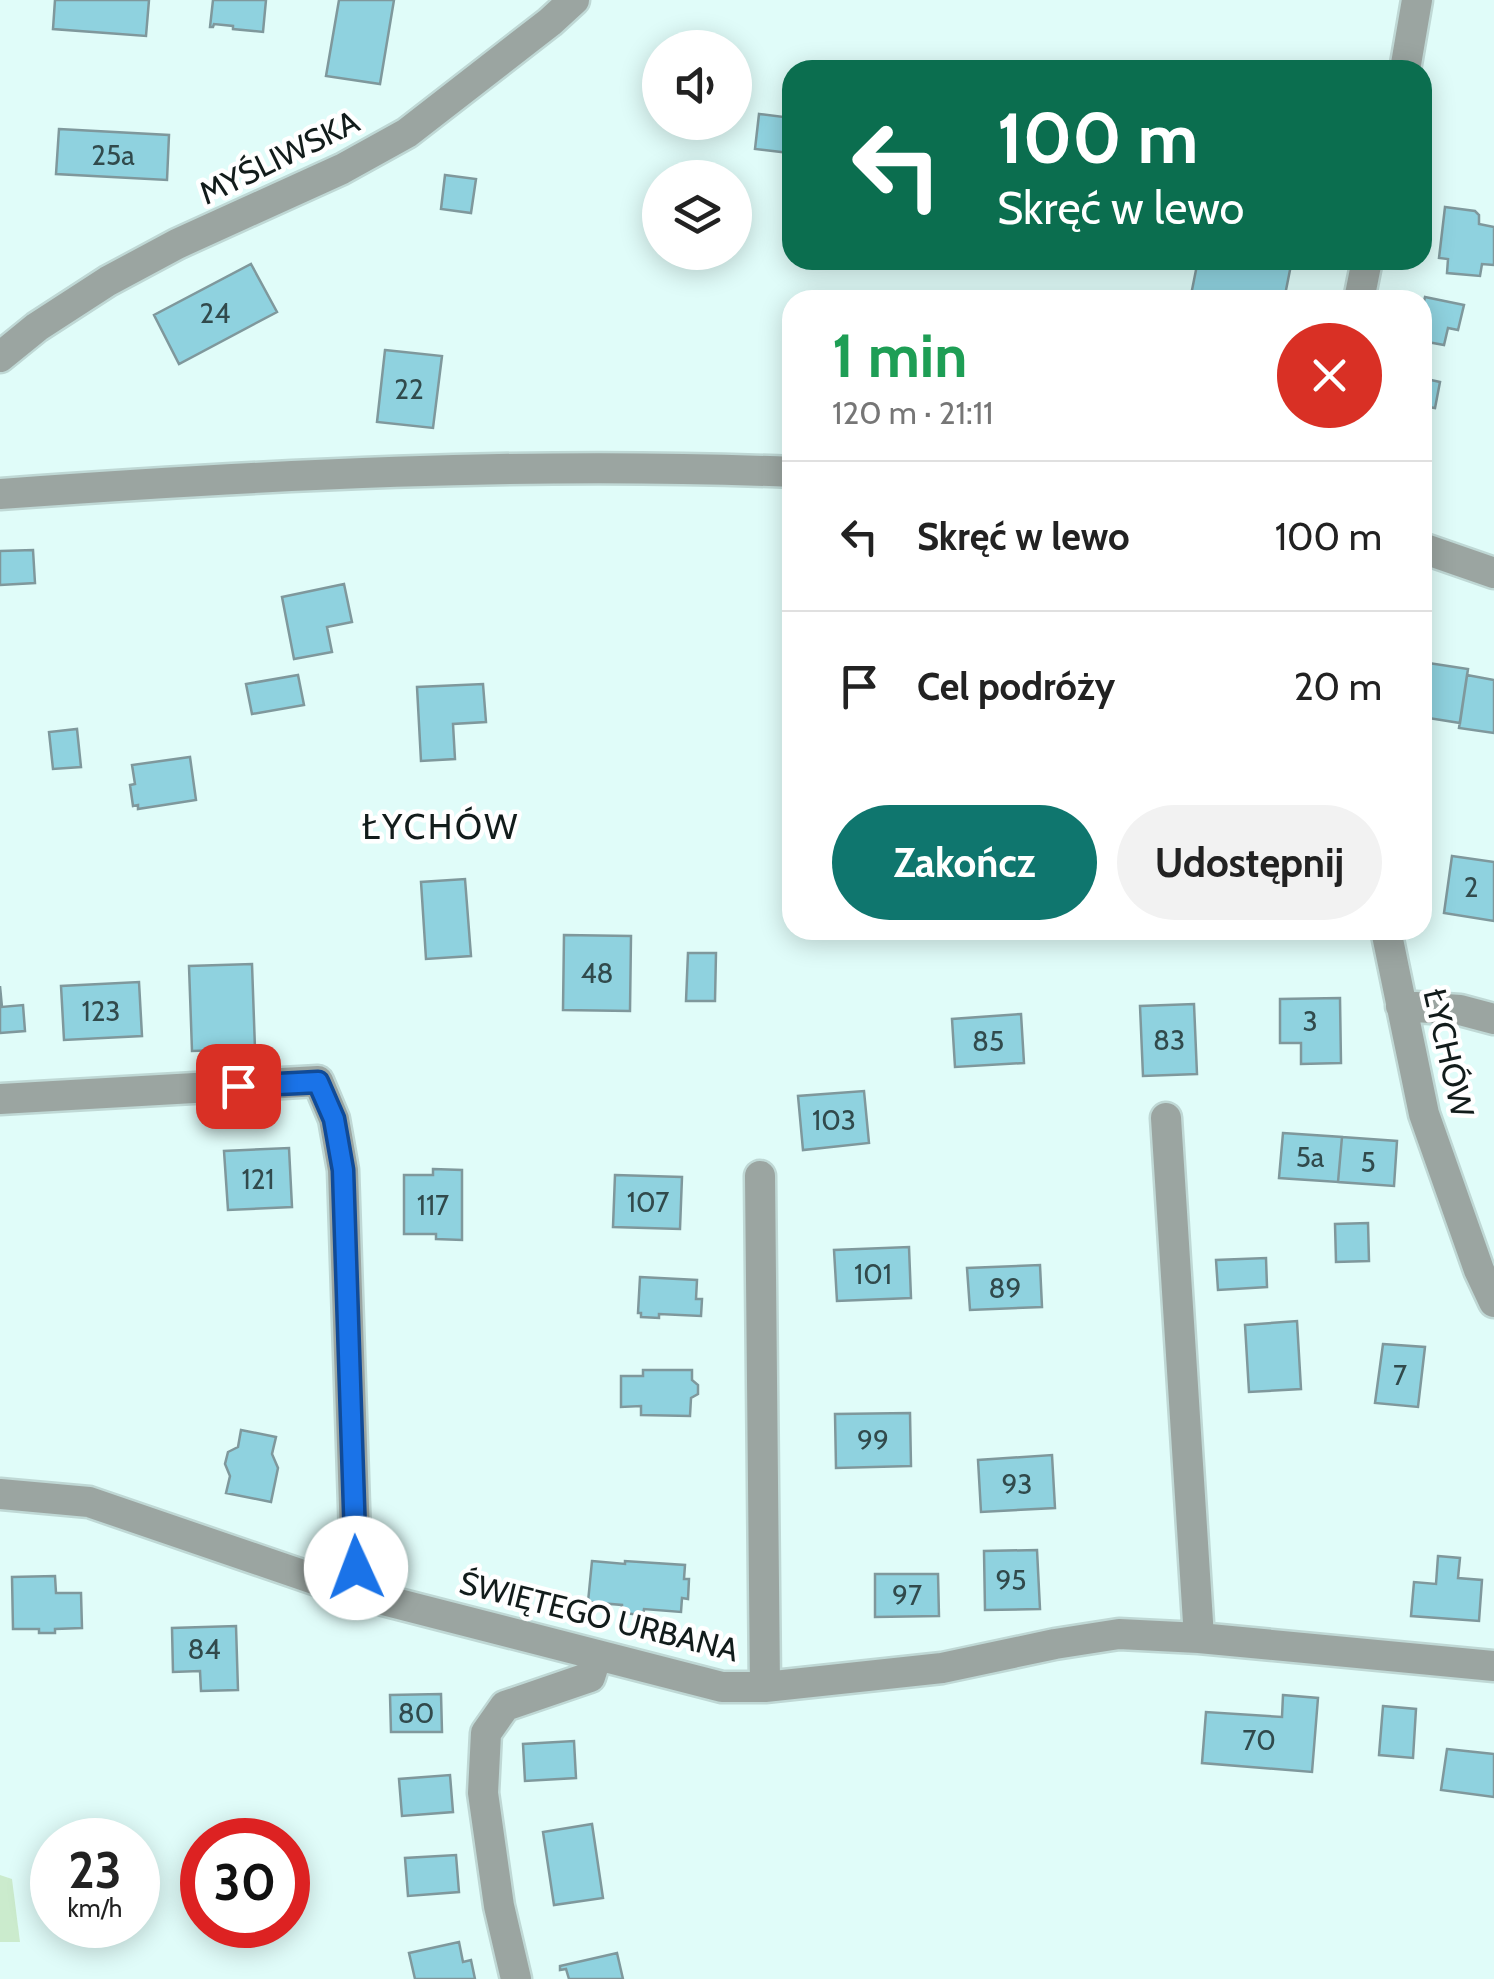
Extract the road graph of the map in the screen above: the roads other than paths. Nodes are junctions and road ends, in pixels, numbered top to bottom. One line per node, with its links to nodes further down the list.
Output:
1 (574, 0): 4 (street, MYŚLIWSKA)
2 (1418, 0): 3 (street)
3 (1407, 60)
4 (0, 357)
5 (782, 472): 6 (street)
6 (0, 494)
7 (1432, 551): 8 (street)
8 (1494, 573)
9 (1388, 940): 10 (street, ŁYCHÓW)
10 (1401, 1006): 11 (street); 15 (street, ŁYCHÓW)
11 (1494, 1019)
12 (0, 1099): 17 (street)
13 (1166, 1118): 18 (street)
14 (760, 1176): 21 (street)
15 (1494, 1302)
16 (0, 1494): 17 (street, ŚWIĘTEGO URBANA)
17 (352, 1592): 19 (street, ŚWIĘTEGO URBANA)
18 (1199, 1638): 20 (street, ŚWIĘTEGO URBANA); 21 (street, ŚWIĘTEGO URBANA)
19 (597, 1655): 21 (street, ŚWIĘTEGO URBANA); 22 (street)
20 (1494, 1666)
21 (765, 1687)
22 (516, 1979)

